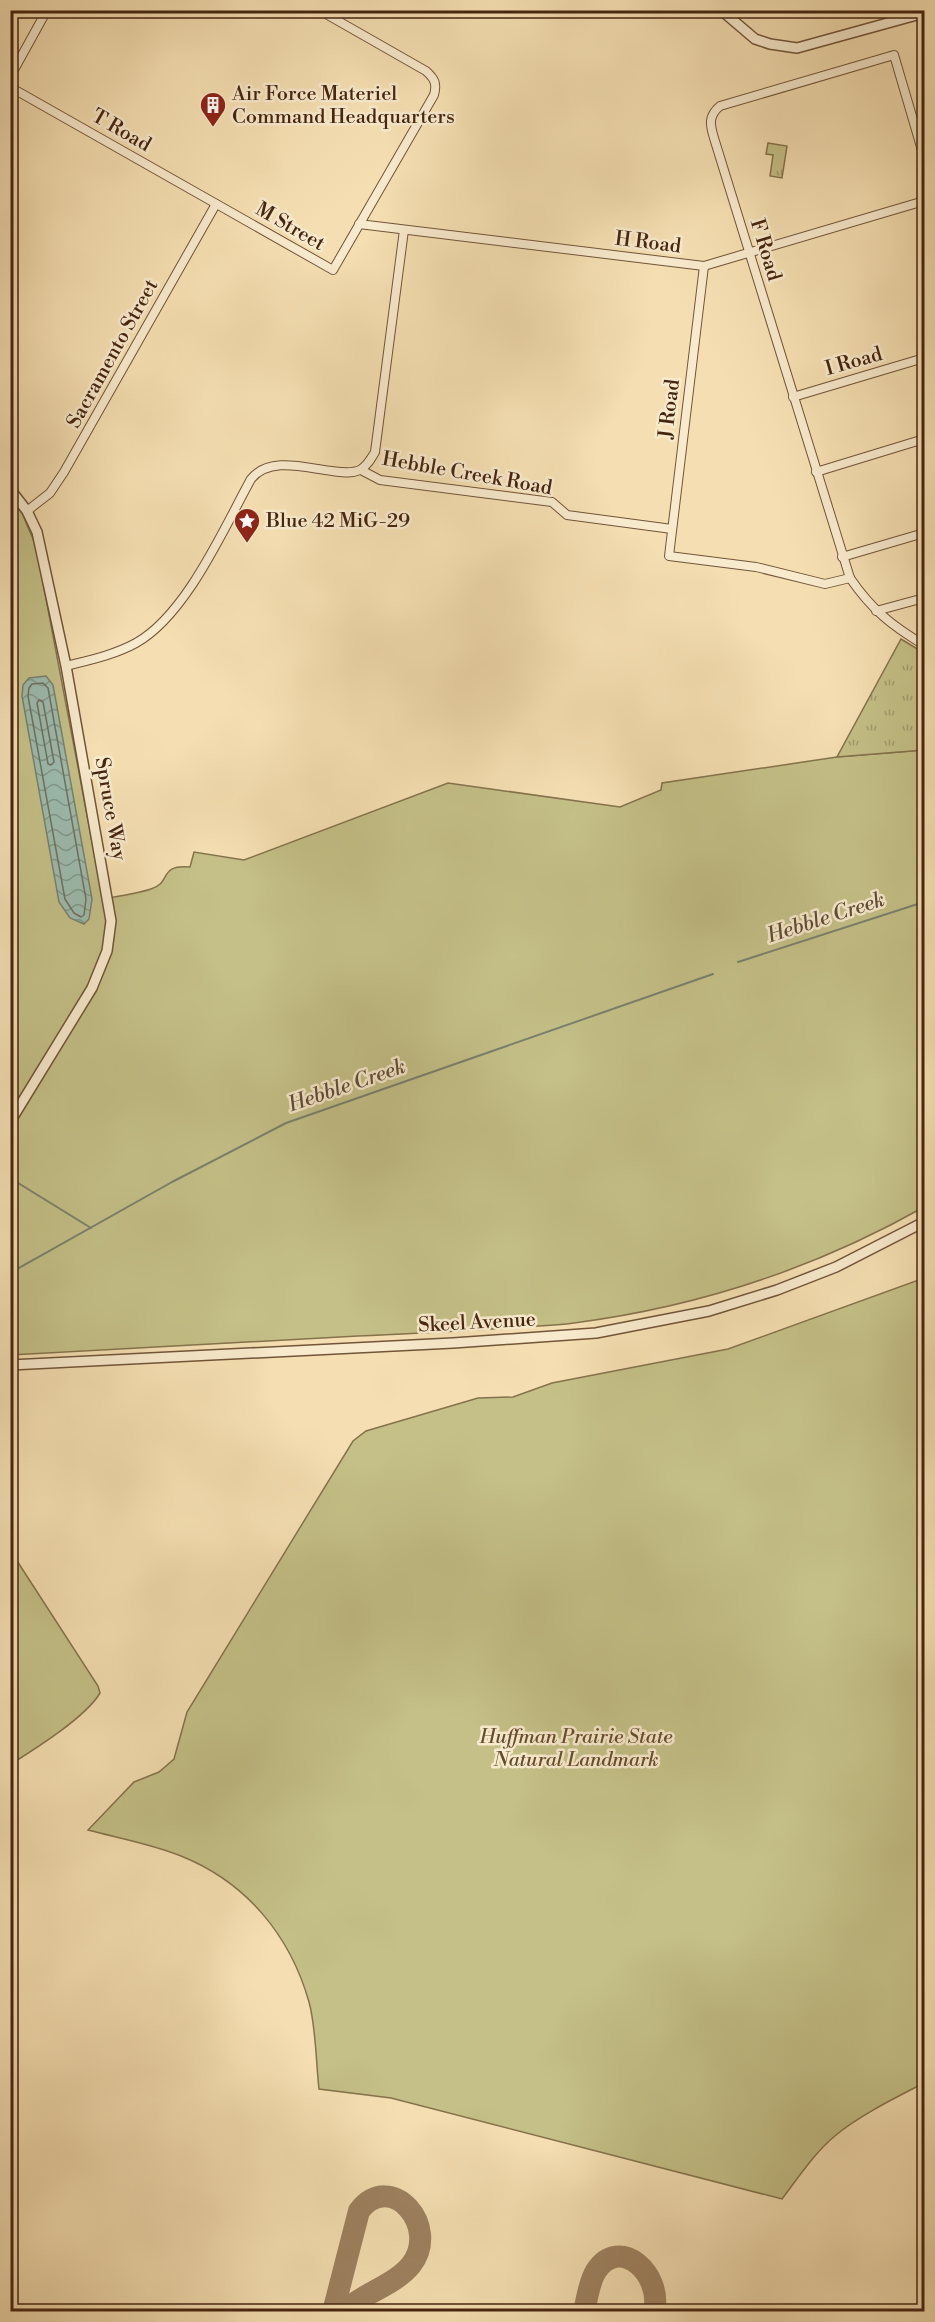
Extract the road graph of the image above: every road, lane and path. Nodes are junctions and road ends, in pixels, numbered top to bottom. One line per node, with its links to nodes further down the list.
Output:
1 (47, 10): 5 (street)
2 (319, 10): 10 (street)
3 (721, 10): 4 (street)
4 (924, 13)
5 (10, 77)
6 (10, 87): 9 (street, T Road)
7 (924, 157): 12 (street, F Road)
8 (924, 201): 12 (street, H Road)
9 (216, 204): 10 (street, M Street); 20 (street, Sacramento Street)
10 (359, 224): 11 (street, H Road)
11 (404, 230): 13 (street, H Road); 17 (street)
12 (749, 253): 13 (street, H Road); 15 (street, F Road)
13 (704, 266): 21 (street, J Road)
14 (924, 358): 15 (street, I Road)
15 (793, 397): 18 (street, F Road)
16 (924, 440): 18 (street)
17 (361, 470): 21 (street, Hebble Creek Road); 28 (street)
18 (816, 472): 23 (street, F Road)
19 (10, 489): 20 (street, Spruce Way)
20 (27, 511): 28 (street, Spruce Way)
21 (672, 529): 24 (street, J Road)
22 (924, 533): 23 (street)
23 (842, 557): 24 (street, F Road)
24 (850, 578): 26 (street)
25 (924, 598): 26 (street)
26 (876, 611): 27 (street)
27 (924, 645)
28 (66, 666): 29 (street, Spruce Way)
29 (10, 1122)
30 (924, 1222): 31 (street, Skeel Avenue)
31 (10, 1365)

